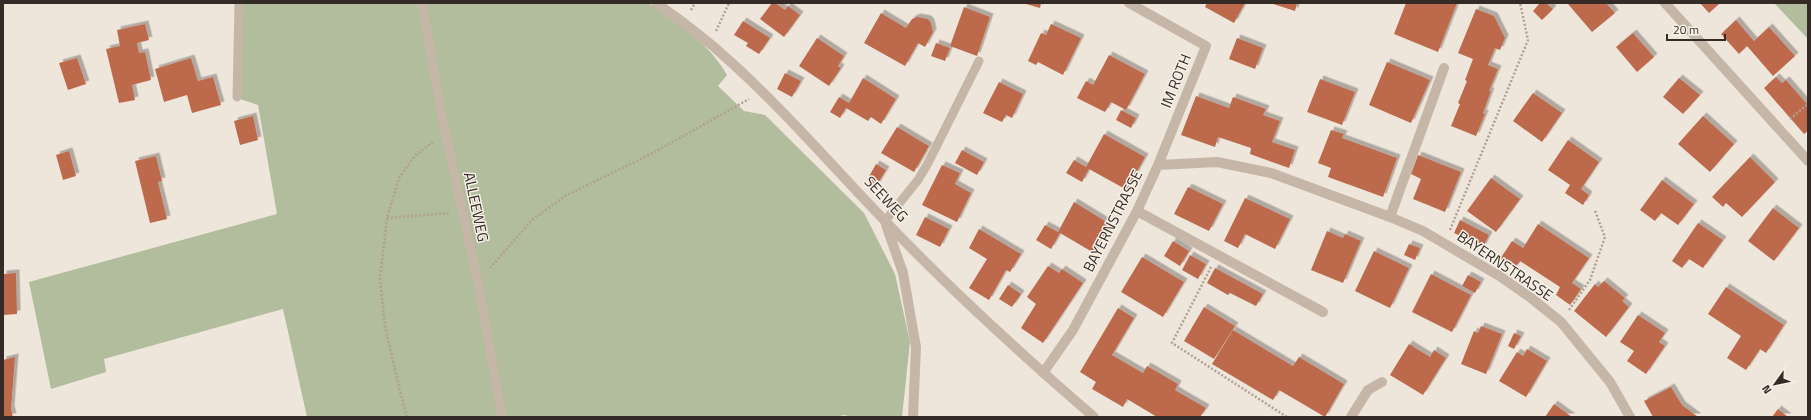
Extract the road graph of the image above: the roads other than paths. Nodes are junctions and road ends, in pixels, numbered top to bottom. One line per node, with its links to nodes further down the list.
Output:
1 (239, 3): 8 (lane)
2 (422, 3): 17 (lane, ALLEEWEG)
3 (656, 3): 13 (street, SEEWEG)
4 (1129, 3): 10 (street, IM ROTH)
5 (1665, 3): 9 (street)
6 (979, 61): 13 (lane)
7 (1444, 68): 12 (street)
8 (237, 97)
9 (1808, 161)
10 (1158, 165): 11 (street, BAYERNSTRASSE); 12 (street, BAYERNSTRASSE)
11 (1137, 211): 14 (street); 15 (street, BAYERNSTRASSE)
12 (1390, 217): 21 (street, BAYERNSTRASSE)
13 (884, 221): 15 (street, SEEWEG); 18 (street)
14 (1323, 312)
15 (1043, 373): 19 (street, SEEWEG)
16 (1382, 382): 20 (street)
17 (502, 417)
18 (913, 417)
19 (1094, 417)
20 (1351, 417)
21 (1630, 417)

